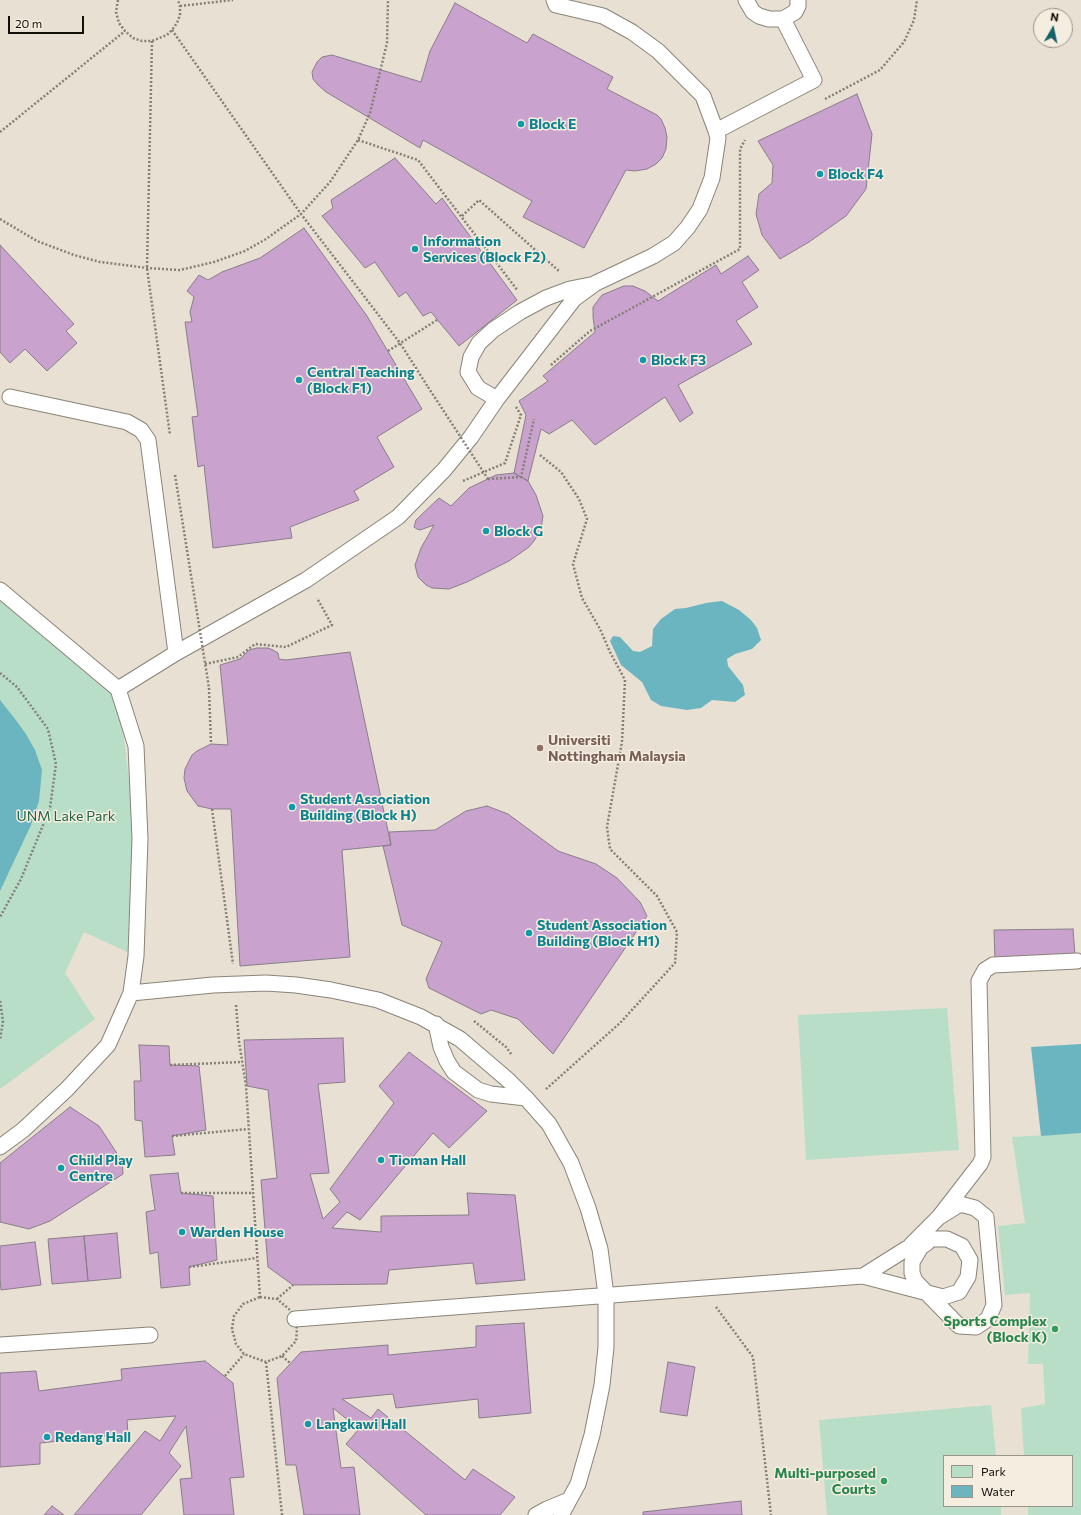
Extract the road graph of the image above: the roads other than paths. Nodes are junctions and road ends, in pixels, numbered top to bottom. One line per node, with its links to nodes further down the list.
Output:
1 (554, 0): 4 (lane)
2 (746, 0): 5 (lane)
3 (798, 0): 5 (lane)
4 (585, 5): 6 (lane)
5 (783, 19): 6 (lane)
6 (716, 131): 7 (lane)
7 (596, 283): 9 (lane); 9 (lane)
8 (10, 397): 11 (lane)
9 (497, 399): 11 (lane)
10 (0, 590): 12 (lane)
11 (176, 653): 12 (lane)
12 (118, 689): 14 (lane)
13 (1077, 961): 18 (lane)
14 (131, 993): 15 (lane); 17 (lane)
15 (436, 1024): 16 (lane); 16 (lane)
16 (529, 1101): 23 (lane)
17 (0, 1147)
18 (939, 1217): 20 (lane); 22 (lane)
19 (931, 1240): 20 (lane); 22 (lane); 22 (lane)
20 (906, 1249): 21 (lane)
21 (863, 1276): 22 (lane); 23 (lane)
22 (926, 1294)
23 (606, 1295): 24 (lane); 27 (lane)
24 (295, 1319)
25 (150, 1335): 26 (lane)
26 (0, 1345)
27 (569, 1500): 28 (lane); 29 (lane)
28 (536, 1515)
29 (561, 1515)

